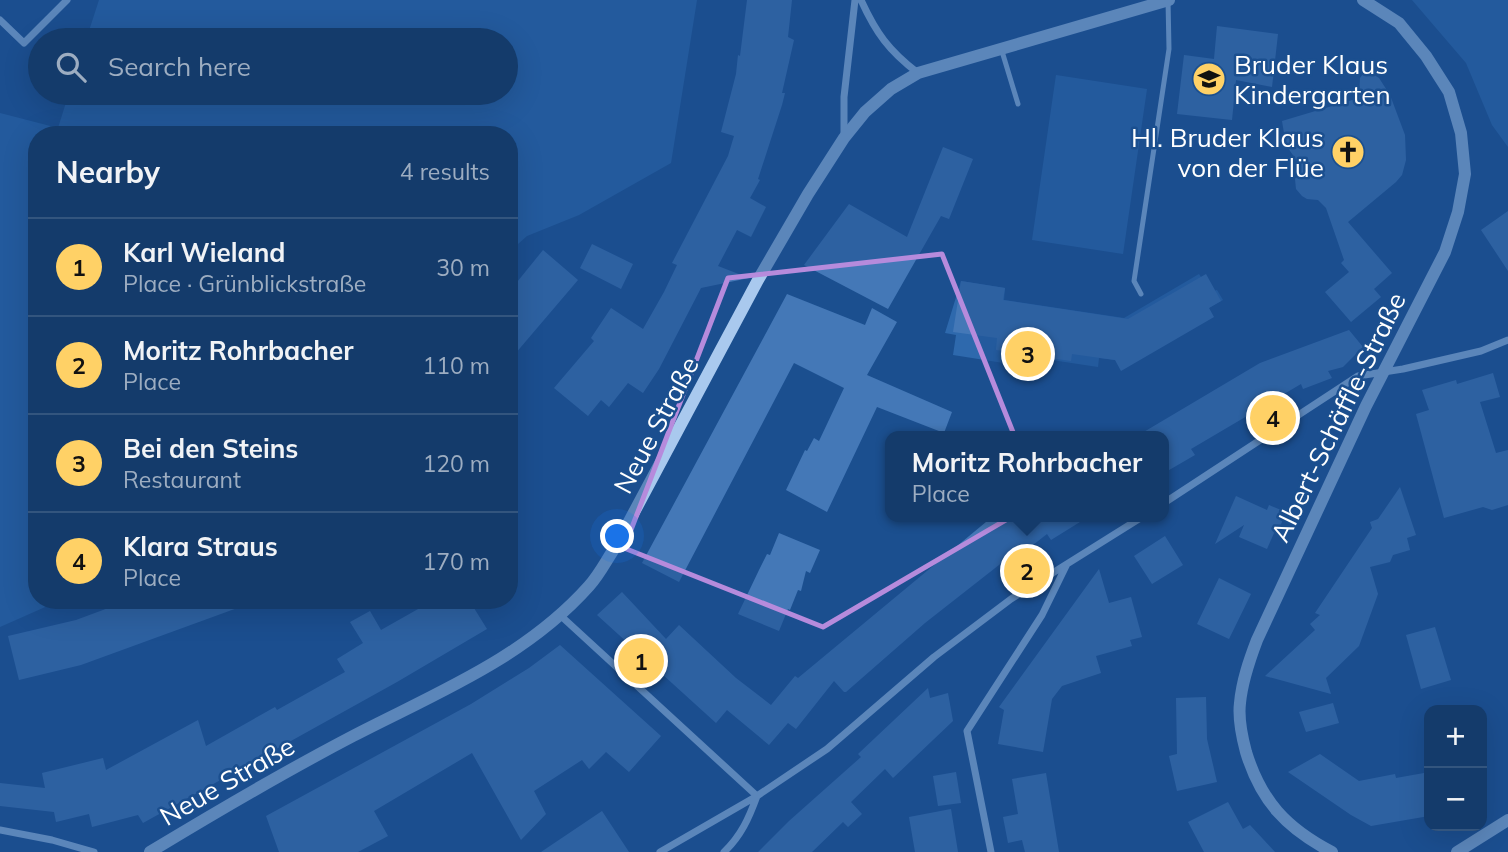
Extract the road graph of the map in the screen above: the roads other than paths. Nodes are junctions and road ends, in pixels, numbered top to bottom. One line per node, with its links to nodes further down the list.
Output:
1 (67, 0): 7 (street)
2 (855, 0): 12 (street)
3 (861, 0): 10 (street)
4 (1168, 0): 9 (street); 13 (lane)
5 (1363, 0): 15 (street, Albert-Schäffle-Straße)
6 (0, 20): 8 (street)
7 (39, 28)
8 (28, 39)
9 (1001, 48): 10 (street); 11 (lane)
10 (918, 73): 12 (street)
11 (1018, 104)
12 (844, 138): 19 (street, Neue Straße)
13 (1141, 293)
14 (1508, 341): 15 (street)
15 (1383, 373): 16 (street); 29 (street, Albert-Schäffle-Straße)
16 (1169, 500)
17 (1134, 522): 18 (street)
18 (1066, 566): 20 (street); 28 (street)
19 (561, 616): 20 (street); 23 (street, Neue Straße)
20 (757, 796): 26 (street); 27 (street)
21 (1508, 820): 30 (street)
22 (0, 830): 24 (street)
23 (169, 847): 25 (street, Neue Straße)
24 (94, 852)
25 (149, 852)
26 (660, 852)
27 (724, 852)
28 (991, 852)
29 (1332, 852)
30 (1457, 852)

